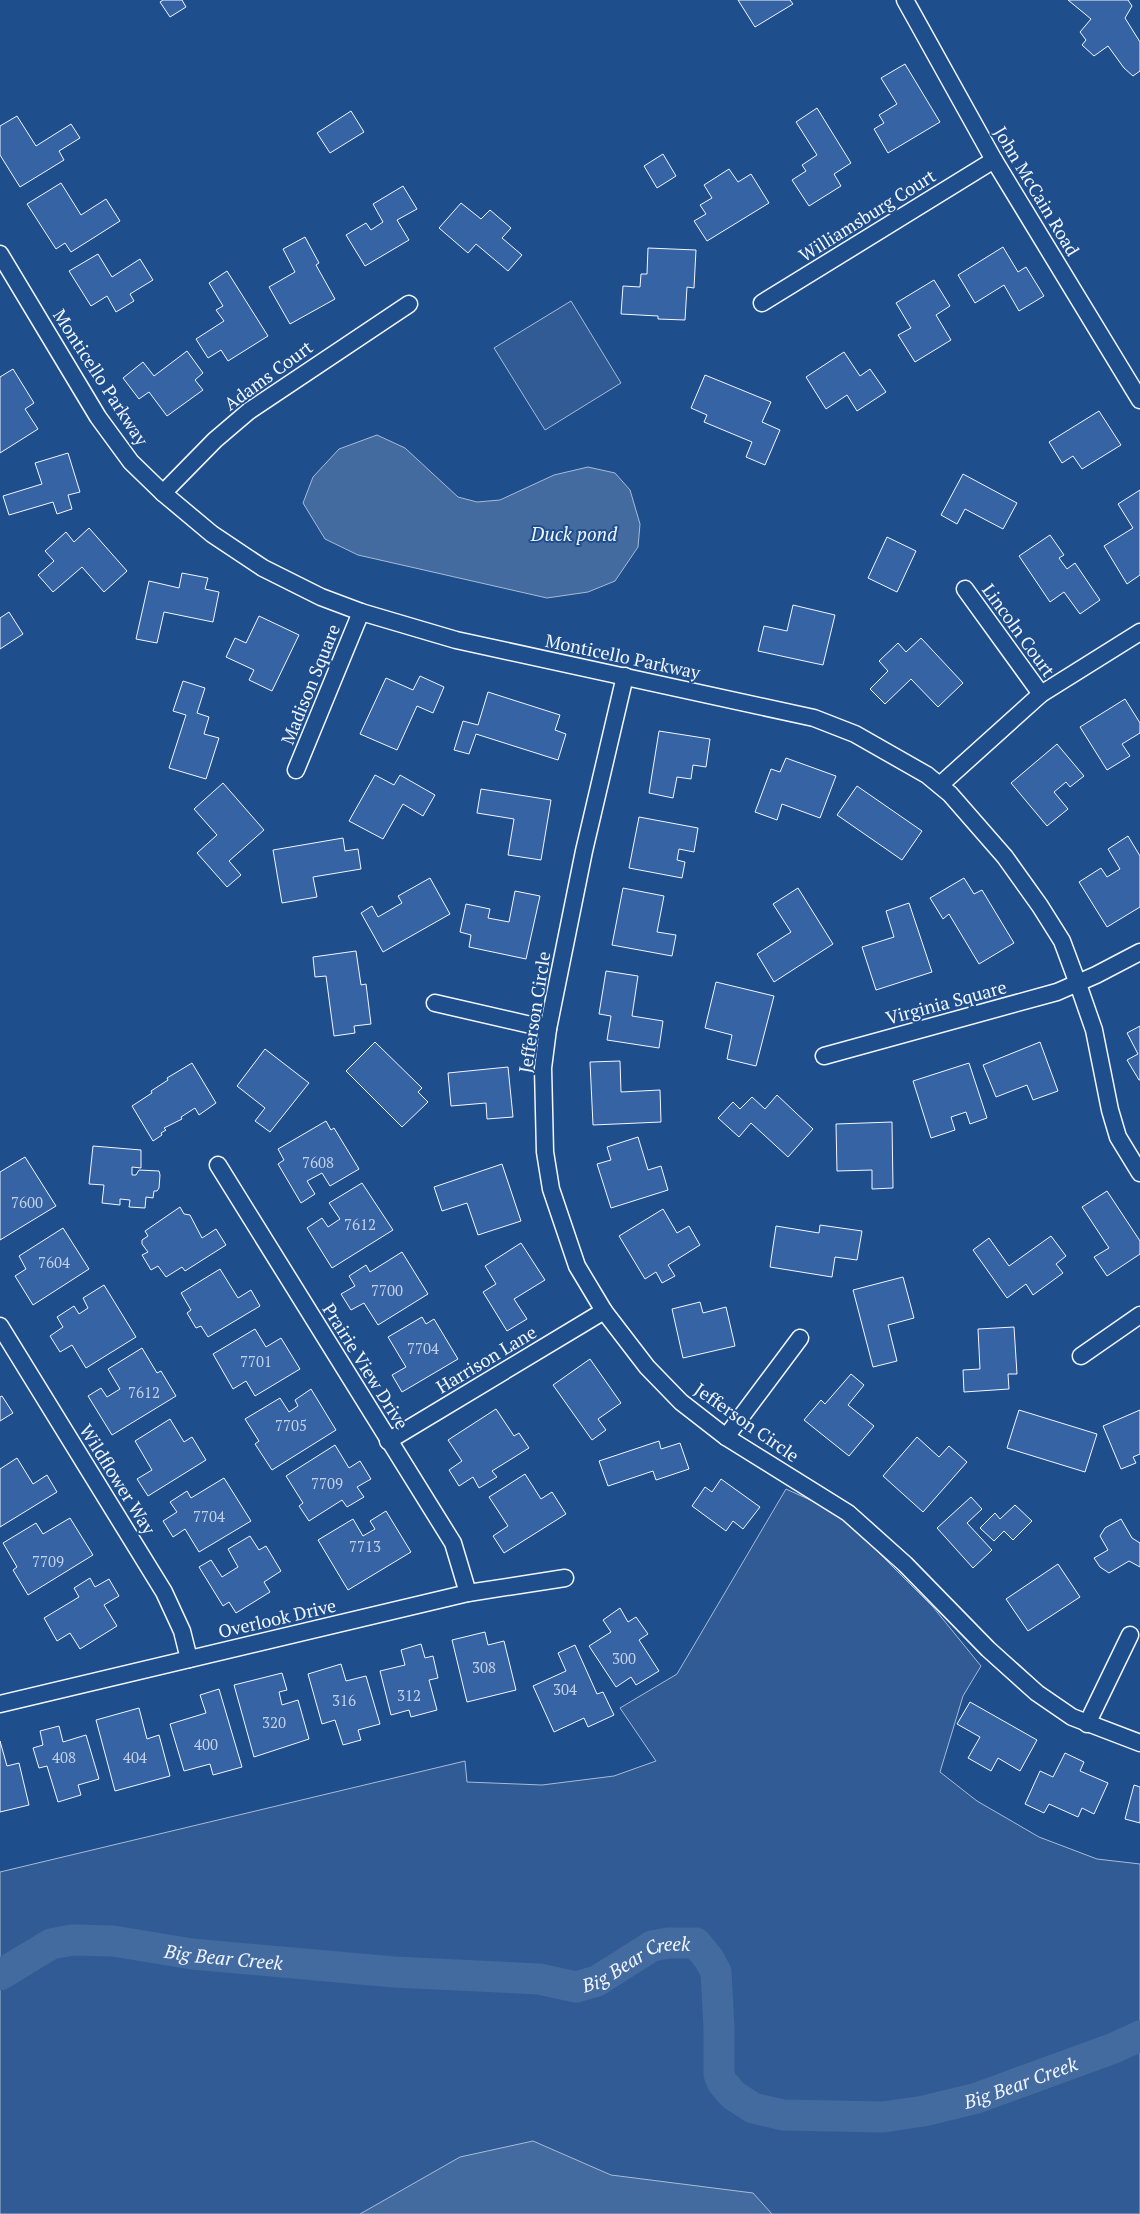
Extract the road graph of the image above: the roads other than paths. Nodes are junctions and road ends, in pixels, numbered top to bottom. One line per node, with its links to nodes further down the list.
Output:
1 (905, 0): 2 (street, John McCain Road)
2 (994, 160): 4 (street, Williamsburg Court); 6 (street, John McCain Road)
3 (0, 254): 7 (street, Monticello Parkway)
4 (762, 303)
5 (408, 304): 7 (street, Adams Court)
6 (1140, 400)
7 (163, 493): 9 (street, Monticello Parkway)
8 (965, 589): 12 (street, Lincoln Court)
9 (361, 612): 11 (street, Monticello Parkway); 13 (street, Madison Square)
10 (1140, 632): 12 (street)
11 (625, 676): 14 (street, Monticello Parkway); 18 (street, Jefferson Circle)
12 (1041, 694): 14 (street)
13 (296, 770)
14 (940, 785): 16 (street, Monticello Parkway)
15 (1140, 952): 16 (street, Virginia Square)
16 (1078, 984): 19 (street, Virginia Square); 21 (street, Monticello Parkway)
17 (435, 1003): 18 (street)
18 (548, 1029): 22 (street, Jefferson Circle)
19 (824, 1056)
20 (218, 1165): 28 (street, Prairie View Drive)
21 (1140, 1173)
22 (604, 1311): 27 (street, Jefferson Circle); 28 (street, Harrison Lane)
23 (1140, 1315): 26 (street)
24 (0, 1326): 32 (street, Wildflower Way)
25 (800, 1338): 27 (street)
26 (1081, 1356)
27 (726, 1437): 34 (street, Jefferson Circle)
28 (388, 1441): 30 (street, Prairie View Drive)
29 (565, 1578): 30 (street, Overlook Drive)
30 (468, 1593): 32 (street, Overlook Drive)
31 (1130, 1635): 34 (street)
32 (189, 1659): 33 (street, Overlook Drive)
33 (0, 1704)
34 (1087, 1724): 35 (street, Jefferson Circle)
35 (1140, 1743)

